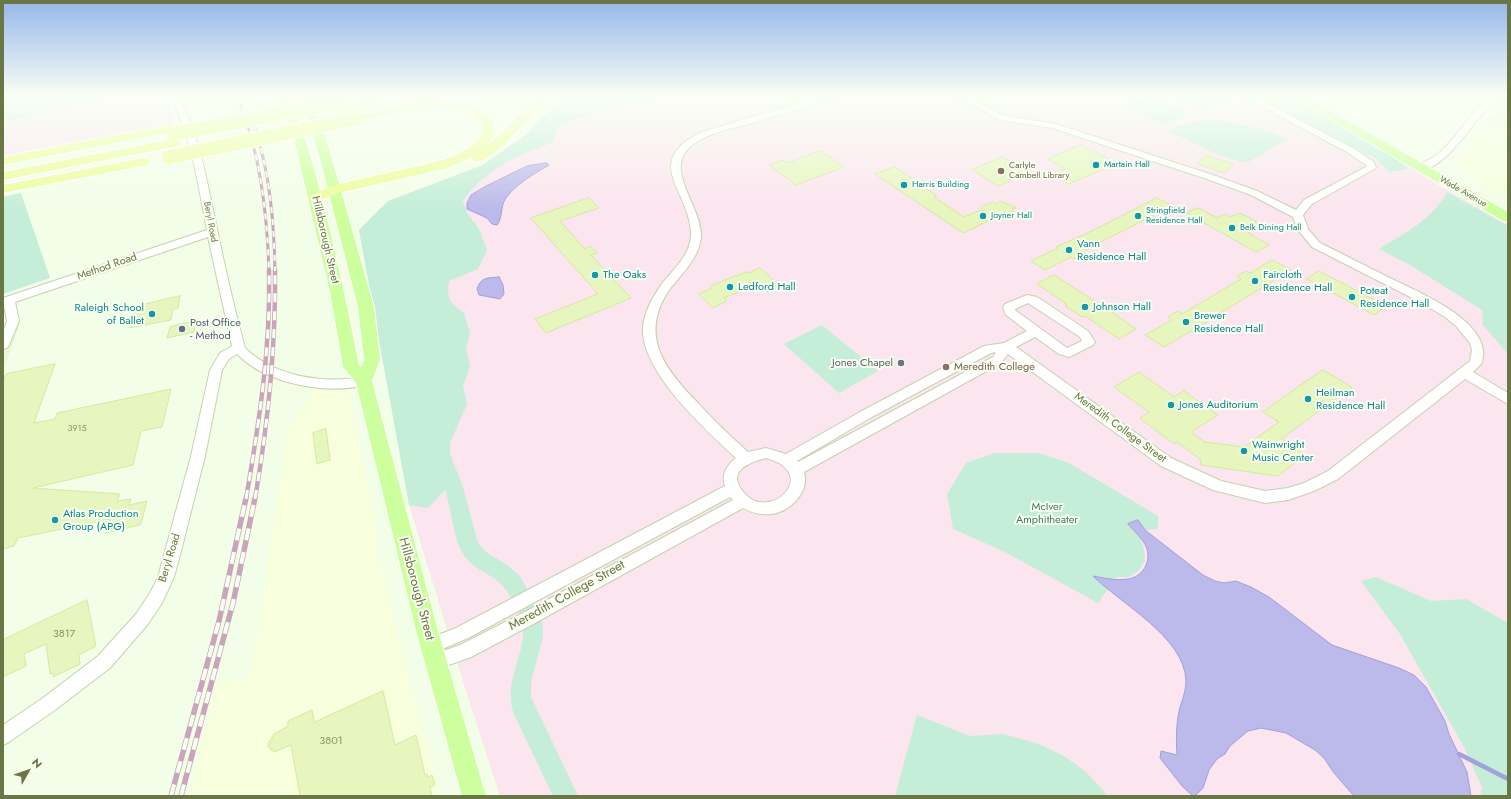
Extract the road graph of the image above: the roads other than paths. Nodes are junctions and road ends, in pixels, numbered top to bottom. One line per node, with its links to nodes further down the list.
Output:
1 (177, 134): 14 (highway)
2 (191, 134): 25 (street, Beryl Road)
3 (280, 134): 19 (highway, bridge)
4 (298, 134): 21 (main road, Hillsborough Street)
5 (318, 134): 20 (main road, Hillsborough Street)
6 (488, 134): 20 (highway)
7 (509, 134): 20 (highway)
8 (704, 134): 36 (street)
9 (1078, 134): 23 (street)
10 (1317, 134): 23 (street)
11 (1366, 134): 16 (main road)
12 (1374, 134): 16 (main road)
13 (1463, 134): 16 (street)
14 (173, 135): 15 (highway); 17 (highway); 18 (highway)
15 (3, 161)
16 (1425, 165): 22 (main road, Wade Avenue); 24 (main road, Wade Avenue)
17 (3, 166)
18 (3, 176)
19 (3, 189)
20 (335, 194): 21 (highway); 32 (main road, Hillsborough Street)
21 (315, 198): 32 (main road, Hillsborough Street)
22 (1508, 207)
23 (1298, 215): 31 (street, Meredith College Street)
24 (1508, 218)
25 (212, 232): 26 (street, Method Road); 30 (street, Beryl Road)
26 (6, 301): 28 (street)
27 (1036, 331): 27 (street); 29 (street)
28 (3, 345)
29 (1007, 347): 31 (street, Meredith College Street); 34 (street); 35 (street)
30 (239, 348): 32 (street); 43 (street, Beryl Road)
31 (1465, 373): 33 (street)
32 (364, 381): 42 (main road, Hillsborough Street)
33 (1508, 399)
34 (865, 415): 35 (street); 37 (street)
35 (877, 426): 37 (street)
36 (744, 458): 37 (street); 38 (street)
37 (791, 465): 39 (street)
38 (731, 489): 39 (street); 40 (street, Meredith College Street)
39 (742, 502): 41 (street, Meredith College Street)
40 (687, 512): 41 (street); 42 (street, Meredith College Street)
41 (697, 525): 42 (street, Meredith College Street)
42 (433, 654): 44 (main road, Hillsborough Street)
43 (3, 736)
44 (474, 796)

